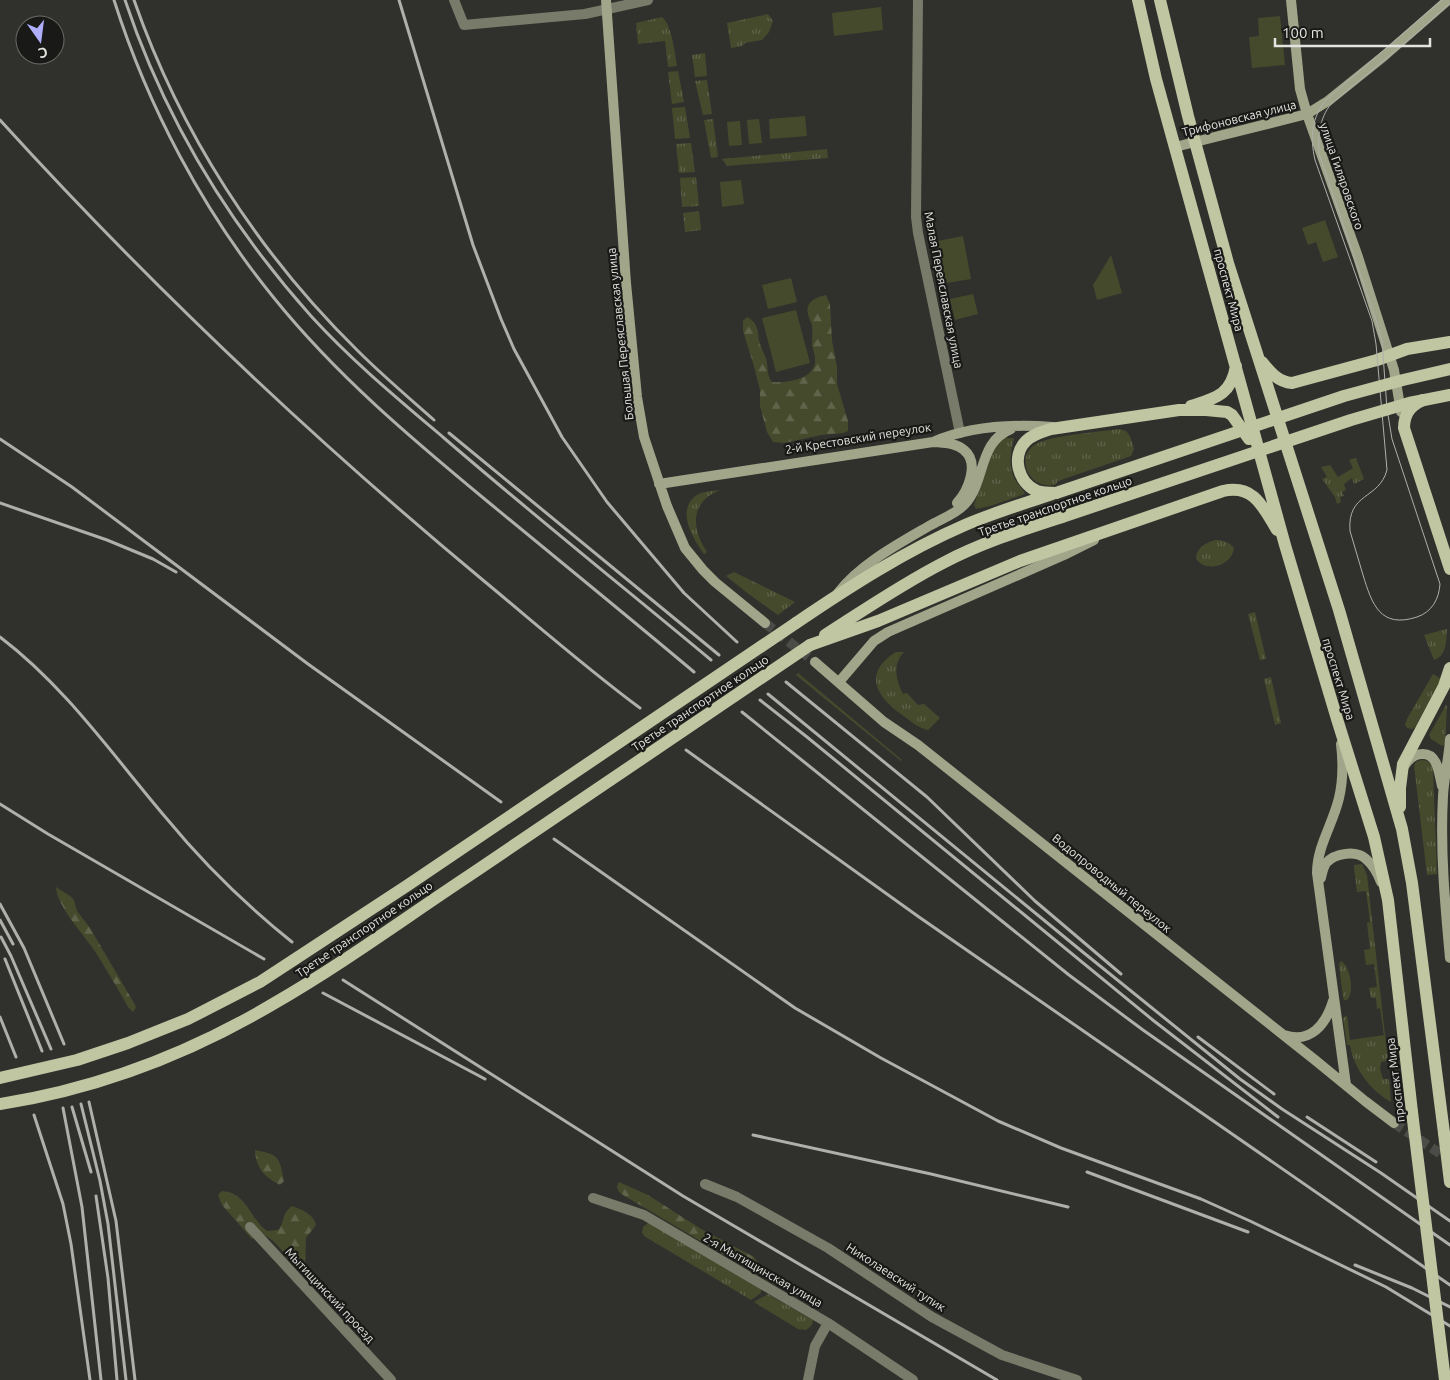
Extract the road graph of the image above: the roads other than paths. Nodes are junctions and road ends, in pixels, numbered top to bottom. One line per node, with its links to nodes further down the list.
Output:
1 (454, 0): 8 (street)
2 (648, 0): 8 (street)
3 (918, 0): 22 (street, Малая Переяславская улица)
4 (1138, 0): 11 (main road, проспект Мира)
5 (1160, 0): 10 (main road, проспект Мира)
6 (1291, 0): 9 (main road, улица Гиляровского)
7 (1448, 0): 9 (main road, Трифоновская улица)
8 (606, 5): 25 (main road, Большая Переяславская улица)
9 (1306, 114): 10 (main road, Трифоновская улица); 14 (main road, улица Гиляровского)
10 (1194, 142): 11 (main road, Трифоновская улица); 13 (main road, проспект Мира)
11 (1175, 147): 15 (main road, проспект Мира)
12 (1450, 342): 14 (main road)
13 (1256, 353): 14 (main road); 41 (main road, проспект Мира)
14 (1390, 355): 21 (main road, улица Гиляровского)
15 (1236, 366): 18 (main road, 2-й Крестовский переулок); 24 (main road, проспект Мира)
16 (1450, 370): 26 (main road, Третье транспортное кольцо, bridge)
17 (1450, 394): 21 (main road); 33 (main road, Третье транспортное кольцо, bridge)
18 (1179, 410): 20 (main road, 2-й Крестовский переулок); 24 (main road, 2-й Крестовский переулок)
19 (1019, 426): 20 (main road, 2-й Крестовский переулок); 22 (main road, 2-й Крестовский переулок); 27 (main road)
20 (1067, 426): 26 (main road)
21 (1404, 428): 30 (main road)
22 (960, 433): 23 (main road, 2-й Крестовский переулок)
23 (933, 442): 25 (main road, 2-й Крестовский переулок); 27 (main road)
24 (1262, 460): 29 (main road, проспект Мира)
25 (660, 484): 32 (main road, Большая Переяславская улица)
26 (1056, 493): 31 (main road, Третье транспортное кольцо)
27 (929, 526): 31 (main road)
28 (1115, 528): 29 (main road); 33 (main road); 36 (main road)
29 (1286, 545): 37 (main road, проспект Мира)
30 (1450, 569)
31 (832, 600): 47 (main road, Третье транспортное кольцо, bridge)
32 (765, 623)
33 (810, 645): 49 (main road, Третье транспортное кольцо, bridge)
34 (814, 662): 36 (main road, Водопроводный переулок)
35 (1450, 668): 39 (main road)
36 (839, 682): 46 (main road, Водопроводный переулок)
37 (1337, 718): 42 (main road); 43 (main road, проспект Мира)
38 (1450, 739): 40 (main road)
39 (1401, 776): 40 (main road); 41 (main road)
40 (1443, 794): 44 (main road)
41 (1402, 829): 51 (main road, проспект Мира, bridge)
42 (1320, 899): 43 (main road); 45 (main road)
43 (1388, 900): 60 (main road, проспект Мира, bridge)
44 (1450, 958)
45 (1334, 998): 46 (main road); 48 (main road)
46 (1281, 1034): 48 (main road, Водопроводный переулок)
47 (0, 1078)
48 (1346, 1085): 50 (main road, Водопроводный переулок)
49 (0, 1104)
50 (1394, 1123)
51 (1450, 1182)
52 (705, 1184): 59 (street, Николаевский тупик)
53 (593, 1198): 55 (street, 2-я Мытищинская улица)
54 (250, 1227): 56 (street, Мытищинский проезд)
55 (828, 1323): 57 (street); 58 (street, 2-я Мытищинская улица)
56 (391, 1380)
57 (808, 1380)
58 (913, 1380)
59 (1077, 1380)
60 (1445, 1380)

